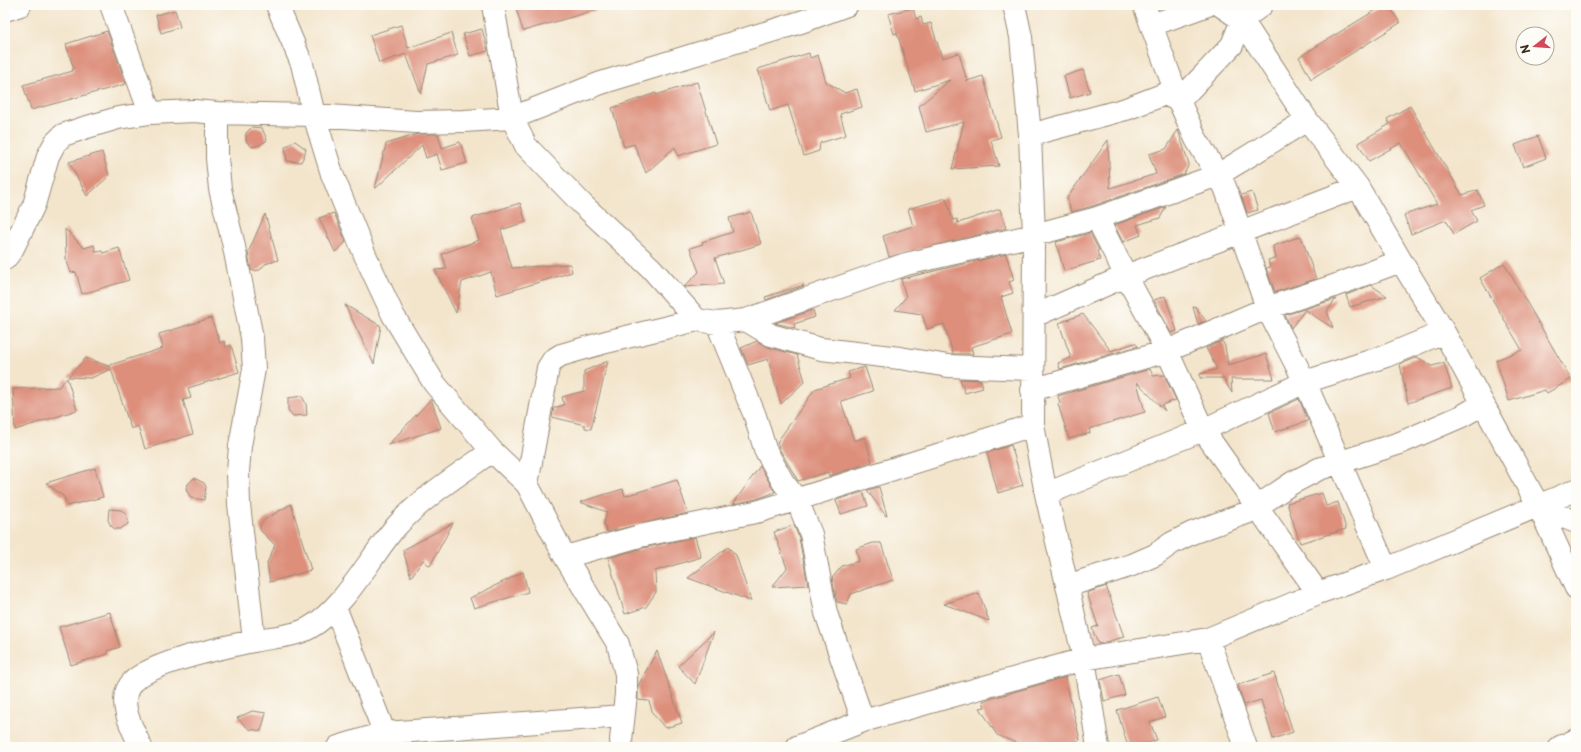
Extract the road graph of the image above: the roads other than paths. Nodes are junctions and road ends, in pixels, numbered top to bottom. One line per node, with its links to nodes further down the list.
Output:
1 (20, 5): 11 (street)
2 (111, 5): 15 (street)
3 (277, 5): 17 (street)
4 (493, 5): 18 (street)
5 (847, 5): 18 (street)
6 (1014, 5): 20 (street)
7 (1144, 5): 13 (street)
8 (1208, 5): 13 (street)
9 (1220, 5): 12 (street)
10 (1262, 5): 12 (street)
11 (5, 10)
12 (1242, 20): 14 (street); 19 (street)
13 (1152, 25): 14 (street)
14 (1179, 101): 20 (street); 21 (street)
15 (150, 113): 16 (street); 26 (street)
16 (217, 114): 17 (street); 56 (street)
17 (314, 115): 18 (street); 40 (street)
18 (512, 118): 32 (street)
19 (1307, 120): 21 (street); 22 (street)
20 (1030, 135): 25 (street)
21 (1218, 175): 23 (street); 24 (street)
22 (1358, 187): 24 (street); 27 (street)
23 (1097, 218): 25 (street); 28 (street)
24 (1241, 233): 28 (street); 29 (street)
25 (1034, 236): 30 (street); 31 (street)
26 (5, 259)
27 (1400, 261): 29 (street); 33 (street)
28 (1126, 276): 30 (street); 34 (street)
29 (1267, 308): 34 (street); 36 (street)
30 (1034, 316): 35 (street)
31 (746, 320): 32 (street); 35 (street)
32 (707, 321): 42 (street); 45 (street)
33 (1444, 332): 36 (street); 37 (street)
34 (1168, 351): 35 (street); 39 (street)
35 (1032, 379): 38 (street)
36 (1305, 382): 39 (street); 41 (street)
37 (1483, 404): 41 (street); 47 (street)
38 (1033, 425): 44 (street); 45 (street)
39 (1203, 430): 44 (street); 46 (street)
40 (492, 451): 42 (street); 54 (street)
41 (1340, 462): 46 (street); 50 (street)
42 (527, 484): 49 (street)
43 (1576, 490): 47 (street)
44 (1046, 494): 51 (street)
45 (797, 500): 49 (street); 59 (street)
46 (1257, 505): 51 (street); 53 (street)
47 (1539, 507): 48 (street); 50 (street); 52 (street)
48 (1576, 522)
49 (565, 557): 58 (street)
50 (1386, 569): 53 (street)
51 (1067, 586): 57 (street)
52 (1576, 588)
53 (1318, 593): 55 (street)
54 (335, 607): 56 (street); 60 (street)
55 (1208, 639): 57 (street); 67 (street)
56 (254, 640): 62 (street)
57 (1084, 659): 59 (street); 66 (street)
58 (623, 716): 60 (street); 64 (street)
59 (863, 721): 65 (street)
60 (387, 740): 63 (street)
61 (1576, 740): 68 (street)
62 (141, 747)
63 (338, 747)
64 (622, 747)
65 (797, 747)
66 (1098, 747)
67 (1246, 747)
68 (1560, 747)

